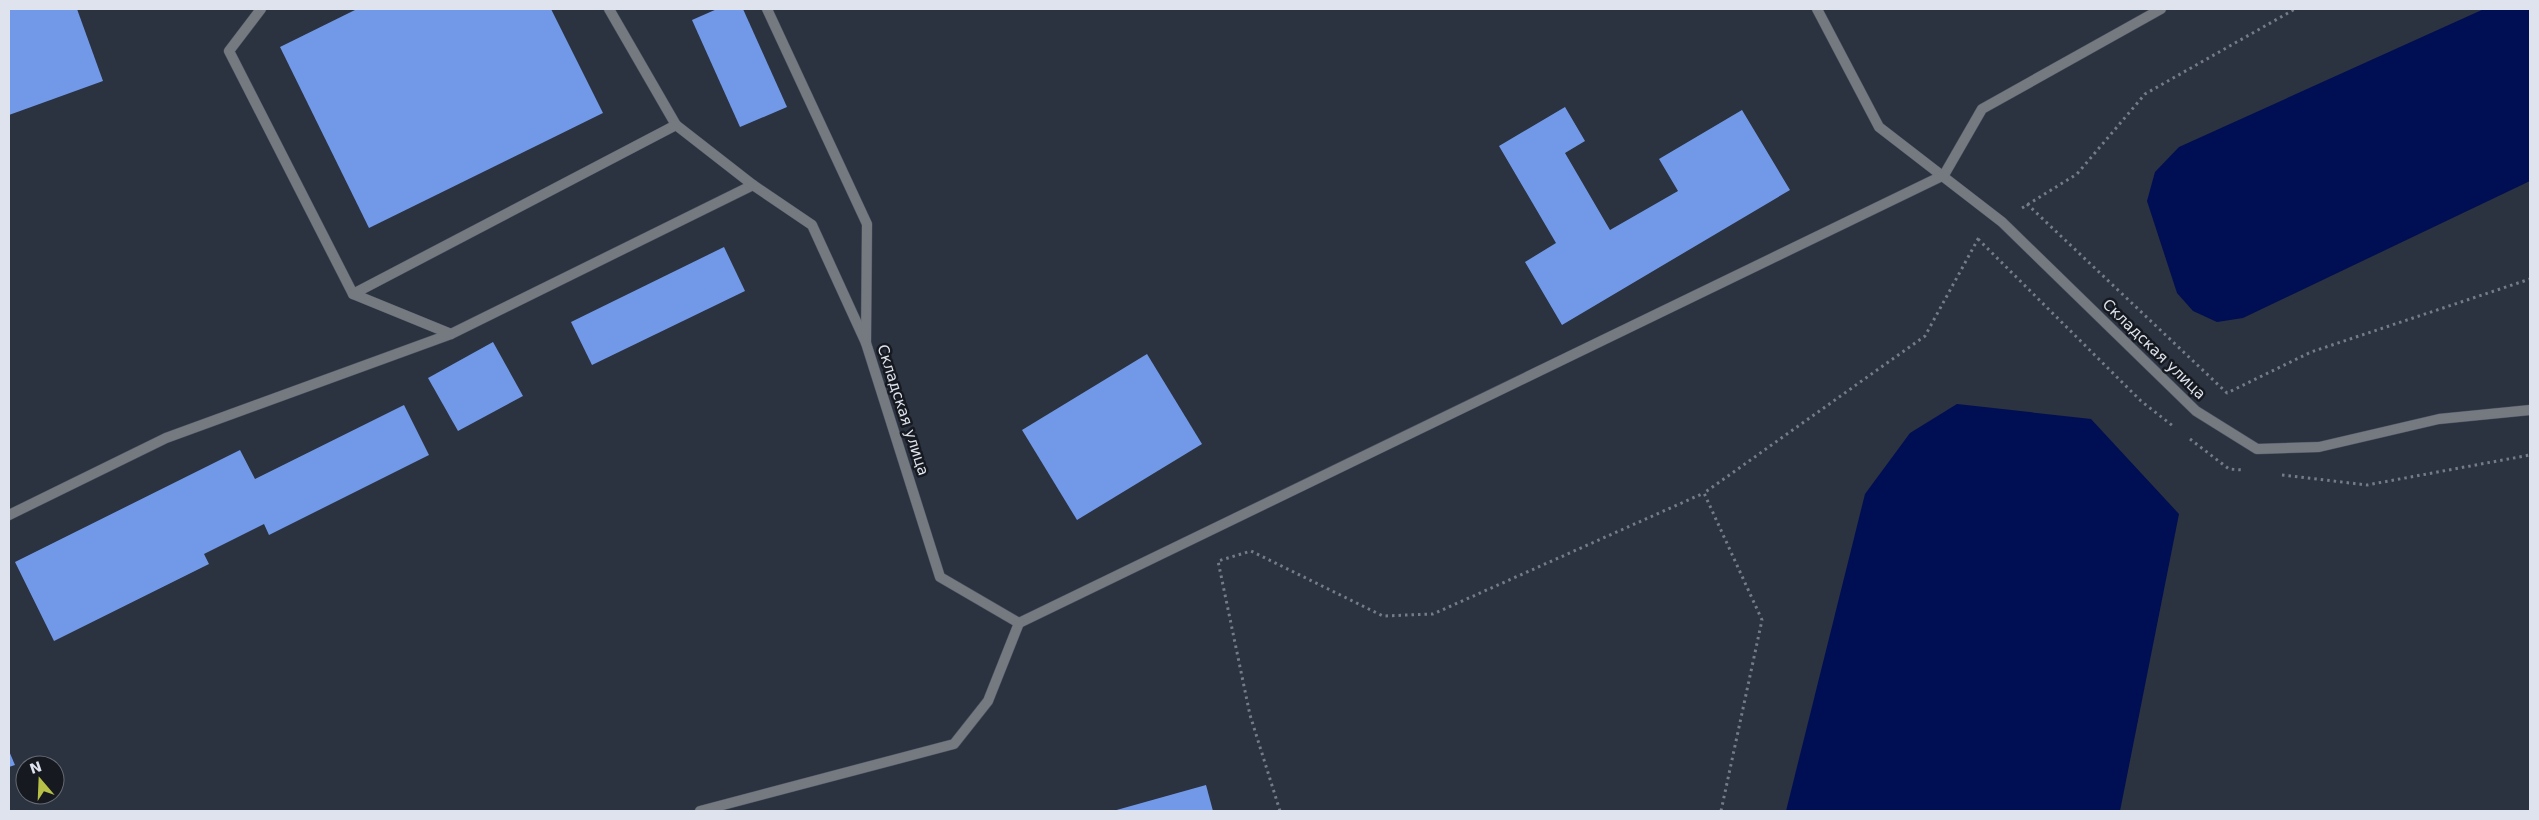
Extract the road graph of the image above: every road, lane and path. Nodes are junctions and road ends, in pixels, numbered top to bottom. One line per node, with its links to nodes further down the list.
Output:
1 (260, 9): 13 (lane)
2 (609, 9): 7 (lane)
3 (767, 9): 15 (lane, Складская улица)
4 (1817, 9): 8 (lane, Складская улица)
5 (2161, 9): 8 (lane)
6 (2295, 9): 10 (path)
7 (676, 125): 9 (lane); 13 (lane)
8 (1944, 175): 11 (lane, Складская улица); 19 (lane)
9 (752, 185): 14 (lane); 15 (lane)
10 (2026, 204): 11 (path); 12 (path)
11 (2002, 222): 16 (lane, Складская улица); 17 (path)
12 (2530, 279)
13 (353, 294): 14 (lane)
14 (451, 334): 18 (lane)
15 (866, 344): 19 (lane, Складская улица)
16 (2530, 410)
17 (1704, 493): 21 (path); 22 (path)
18 (9, 515)
19 (1020, 623): 20 (lane)
20 (700, 811)
21 (1280, 811)
22 (1721, 811)

